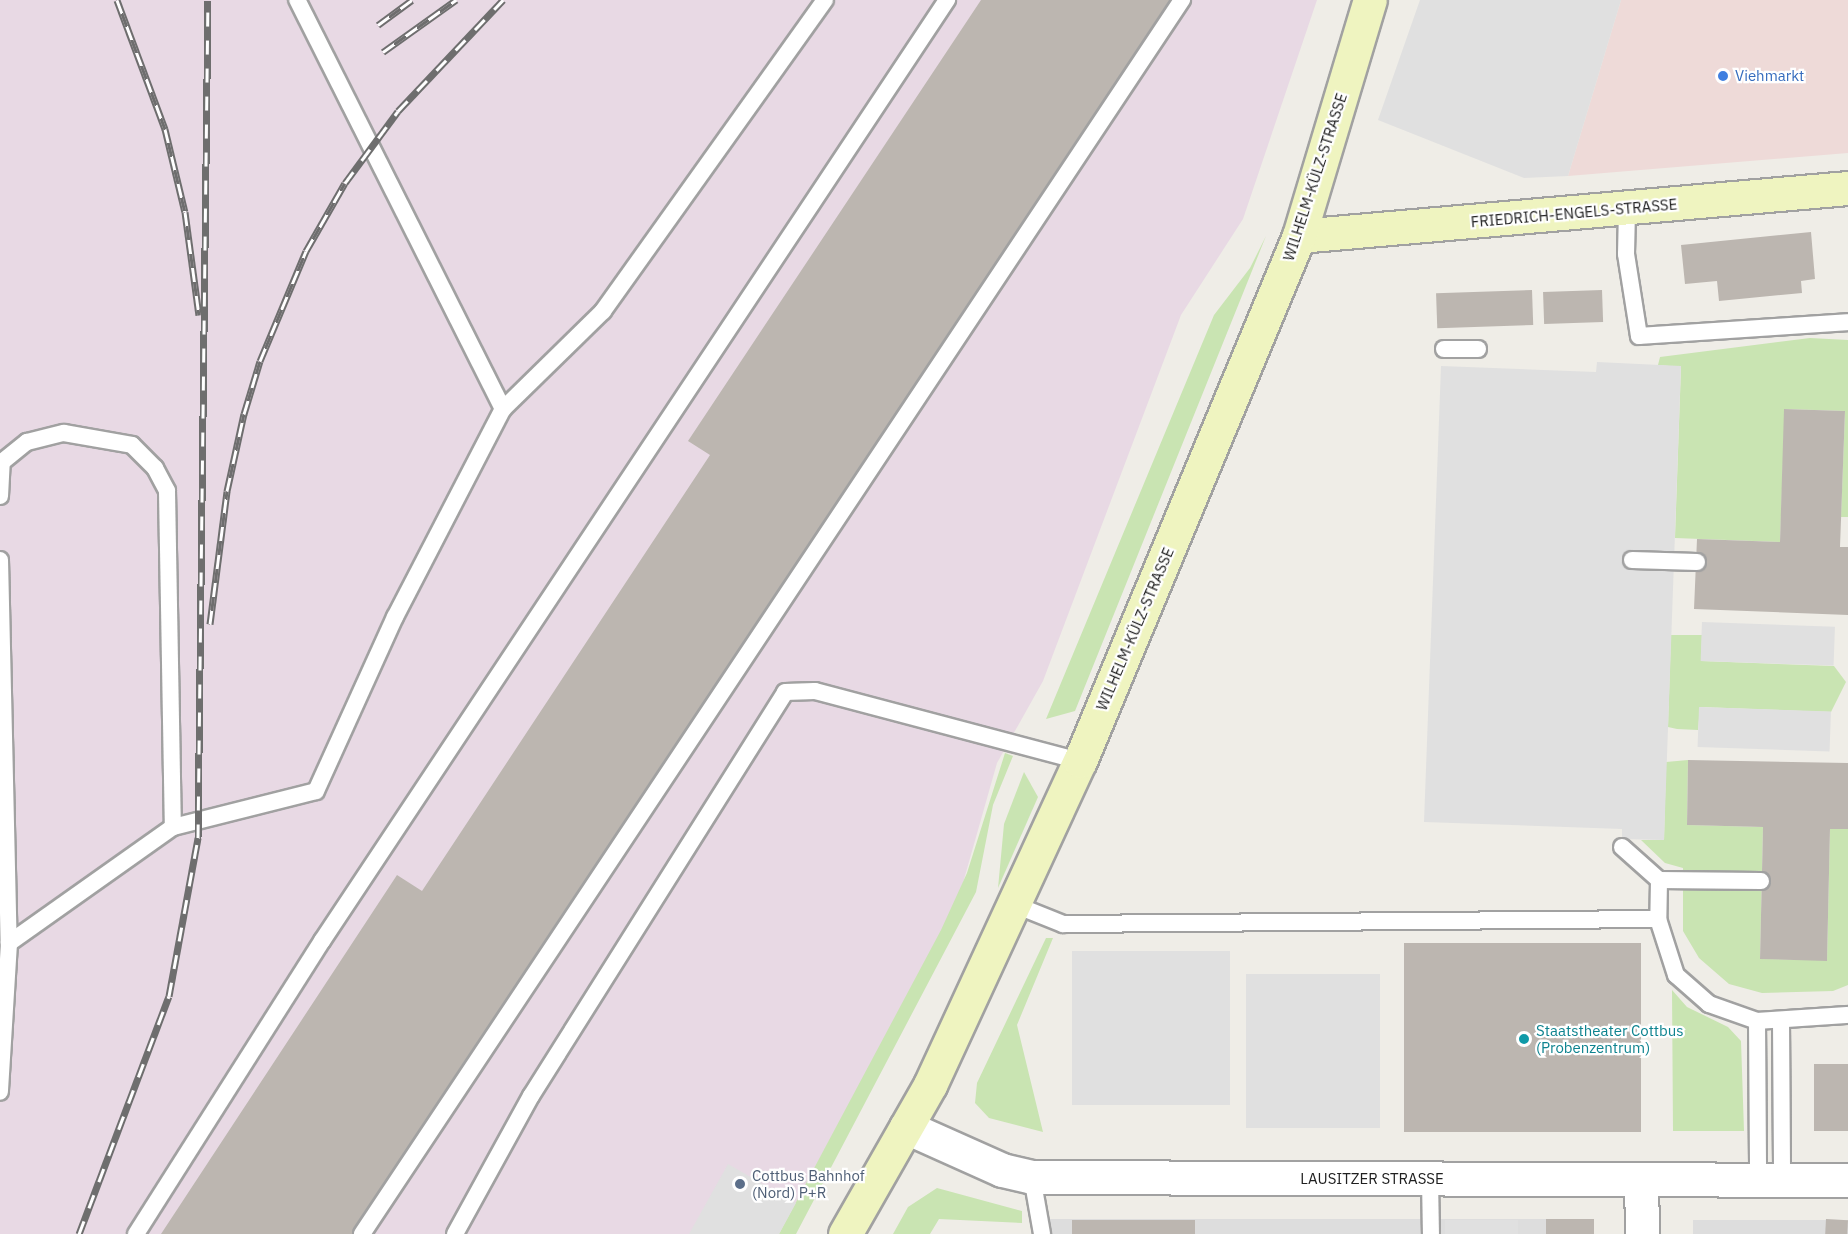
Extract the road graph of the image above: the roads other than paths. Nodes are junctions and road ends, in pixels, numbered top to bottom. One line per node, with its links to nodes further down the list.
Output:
1 (297, 0): 12 (lane)
2 (825, 0): 12 (lane)
3 (947, 0): 35 (lane)
4 (1182, 0): 36 (lane)
5 (1370, 0): 8 (main road, WILHELM-KÜLZ-STRASSE)
6 (1848, 188): 7 (main road, FRIEDRICH-ENGELS-STRASSE)
7 (1627, 210): 8 (main road, FRIEDRICH-ENGELS-STRASSE); 9 (lane)
8 (1299, 236): 17 (main road, WILHELM-KÜLZ-STRASSE)
9 (1848, 322)
10 (1444, 349): 11 (lane)
11 (1478, 349)
12 (503, 409): 18 (lane)
13 (0, 496): 18 (lane)
14 (0, 560): 24 (lane)
15 (1632, 560): 16 (lane)
16 (1697, 562)
17 (1080, 761): 22 (main road, WILHELM-KÜLZ-STRASSE); 37 (lane)
18 (173, 827): 24 (lane)
19 (1622, 847): 20 (lane)
20 (1659, 880): 21 (lane); 23 (lane)
21 (1761, 881)
22 (1013, 904): 23 (lane); 29 (main road, WILHELM-KÜLZ-STRASSE)
23 (1658, 919): 26 (lane)
24 (9, 943): 28 (lane)
25 (1848, 1016): 27 (lane)
26 (1757, 1021): 27 (lane); 33 (lane)
27 (1781, 1022): 33 (lane)
28 (0, 1092)
29 (906, 1127): 30 (street, LAUSITZER STRASSE); 38 (main road, WILHELM-KÜLZ-STRASSE)
30 (1032, 1177): 31 (street, LAUSITZER STRASSE); 39 (lane)
31 (1430, 1179): 32 (street, LAUSITZER STRASSE); 40 (lane)
32 (1641, 1180): 33 (street, LAUSITZER STRASSE); 41 (street)
33 (1770, 1180): 34 (street, LAUSITZER STRASSE)
34 (1848, 1180)
35 (136, 1234)
36 (362, 1234)
37 (455, 1234)
38 (845, 1234)
39 (1042, 1234)
40 (1431, 1234)
41 (1642, 1234)

